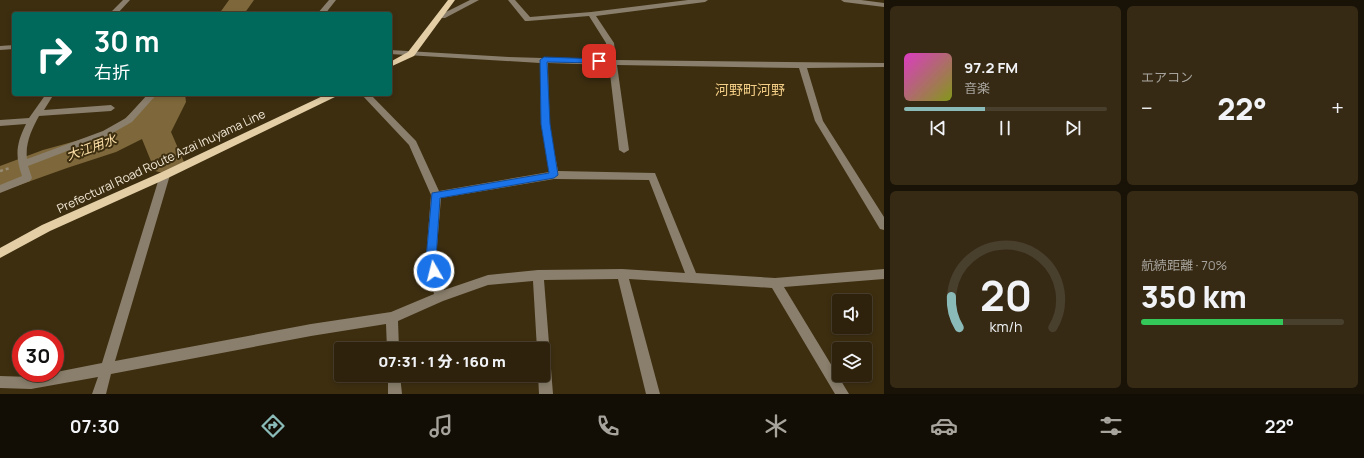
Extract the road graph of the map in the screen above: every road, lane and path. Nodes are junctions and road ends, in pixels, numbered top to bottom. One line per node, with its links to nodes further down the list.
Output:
1 (127, 0): 9 (street)
2 (333, 0): 10 (street)
3 (452, 0): 12 (main road)
4 (476, 0): 12 (street)
5 (511, 0): 11 (street)
6 (704, 0): 11 (street)
7 (844, 0): 8 (street)
8 (884, 5)
9 (115, 12)
10 (323, 12)
11 (591, 14): 18 (street)
12 (442, 16): 16 (main road)
13 (12, 47): 14 (street)
14 (0, 48)
15 (392, 52): 16 (street)
16 (411, 54): 17 (street); 19 (main road)
17 (544, 60): 18 (street); 33 (street)
18 (612, 62): 20 (street); 30 (street)
19 (392, 64)
20 (802, 65): 21 (street); 36 (street)
21 (884, 65)
22 (49, 96): 27 (street)
23 (151, 96): 31 (street)
24 (330, 96): 32 (main road, Prefectural Road Route Azai Inuyama Line)
25 (367, 96): 35 (street)
26 (111, 108): 27 (street)
27 (37, 113): 28 (street)
28 (31, 121): 29 (street); 31 (street)
29 (0, 123)
30 (624, 150)
31 (24, 170): 34 (street)
32 (165, 175): 37 (main road, Prefectural Road Route Azai Inuyama Line); 46 (street)
33 (554, 175): 35 (street); 41 (street)
34 (0, 189)
35 (436, 195): 43 (street)
36 (884, 226)
37 (0, 252)
38 (622, 274): 40 (street); 41 (street); 52 (street)
39 (884, 274): 42 (street)
40 (538, 275): 43 (street); 51 (street)
41 (692, 277): 42 (street)
42 (775, 283): 53 (street)
43 (440, 297): 44 (street)
44 (392, 318): 45 (street); 46 (street)
45 (393, 342)
46 (106, 368): 47 (street); 49 (street)
47 (0, 382)
48 (394, 382): 50 (street)
49 (99, 394)
50 (395, 394)
51 (546, 394)
52 (653, 394)
53 (842, 394)

